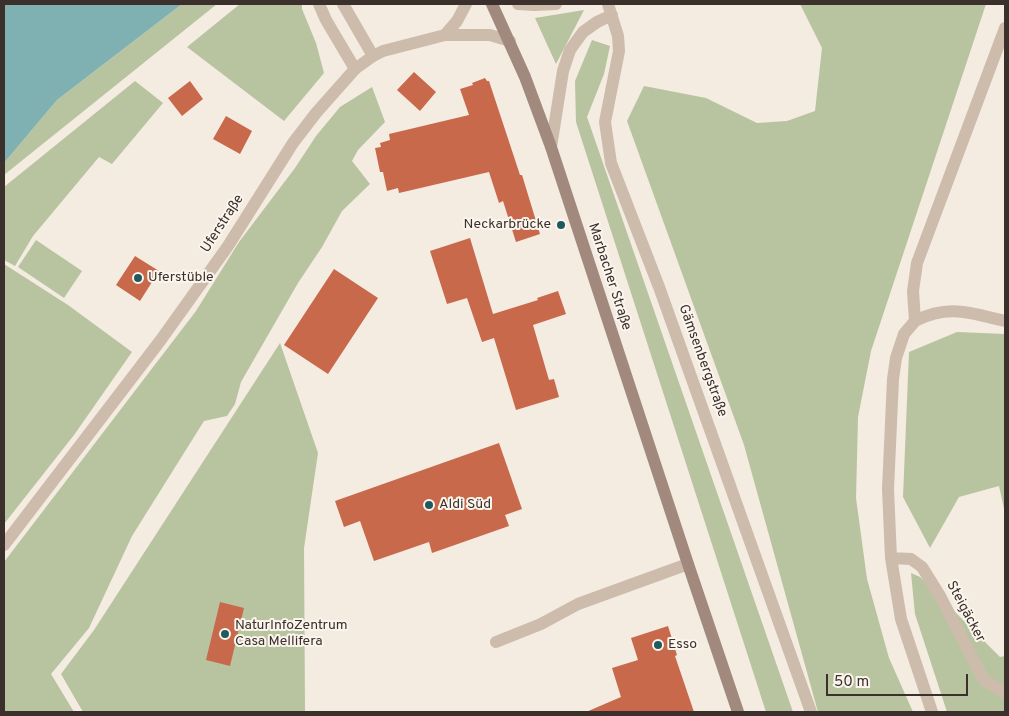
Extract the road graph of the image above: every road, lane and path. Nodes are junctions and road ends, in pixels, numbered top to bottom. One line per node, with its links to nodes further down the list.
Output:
1 (319, 4): 12 (street)
2 (343, 4): 11 (street)
3 (466, 4): 9 (street)
4 (492, 4): 10 (main road, Marbacher Straße)
5 (518, 4): 6 (street)
6 (556, 4)
7 (610, 10): 13 (street, Gämsenbergstraße); 22 (street, Gämsenbergstraße)
8 (1005, 28): 14 (street)
9 (445, 35): 10 (street, Uferstraße); 11 (street, Uferstraße)
10 (510, 41): 13 (main road, Marbacher Straße)
11 (373, 56): 12 (street, Uferstraße)
12 (355, 69): 16 (street, Uferstraße)
13 (551, 147): 18 (main road, Marbacher Straße)
14 (914, 321): 15 (street); 17 (street)
15 (1005, 321)
16 (4, 545)
17 (891, 558): 20 (street, Steigäcker); 23 (street)
18 (688, 564): 19 (street); 21 (main road, Marbacher Straße)
19 (496, 642)
20 (1005, 693)
21 (738, 712)
22 (811, 712)
23 (932, 712)

